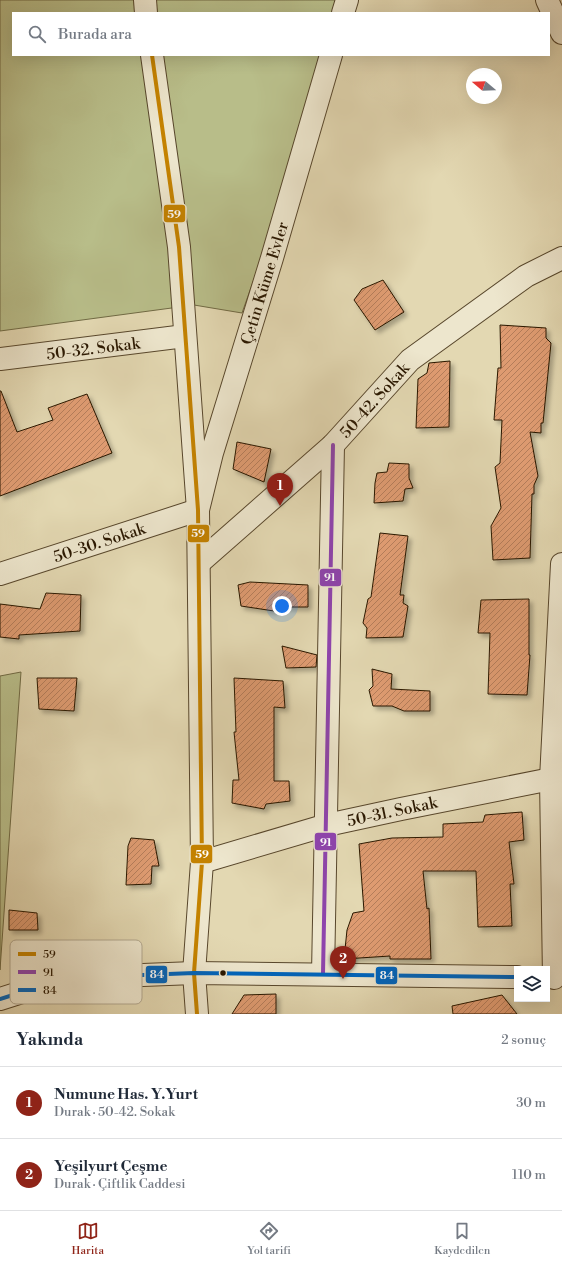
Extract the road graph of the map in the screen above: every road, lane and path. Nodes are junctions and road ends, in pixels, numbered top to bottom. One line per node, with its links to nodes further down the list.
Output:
1 (144, 0): 4 (street)
2 (347, 0): 5 (street)
3 (547, 0): 6 (street)
4 (146, 12)
5 (343, 12)
6 (562, 32)
7 (152, 56): 10 (street)
8 (331, 56): 13 (street, Çetin Küme Evler)
9 (562, 258): 12 (street, 50-42. Sokak)
10 (185, 336): 11 (street, 50-32. Sokak); 13 (street)
11 (0, 359)
12 (333, 445): 14 (street, 50-42. Sokak); 18 (street)
13 (198, 510): 14 (street); 16 (street, 50-30. Sokak)
14 (200, 562): 19 (street)
15 (562, 564): 17 (street)
16 (0, 574)
17 (556, 779): 18 (street, 50-31. Sokak); 24 (street)
18 (327, 826): 19 (street, 50-31. Sokak); 21 (street)
19 (202, 862): 20 (street)
20 (194, 973): 21 (street); 22 (street); 27 (street)
21 (323, 974): 23 (street)
22 (142, 975)
23 (514, 977)
24 (554, 978)
25 (10, 996): 26 (street)
26 (0, 999)
27 (197, 1014)

